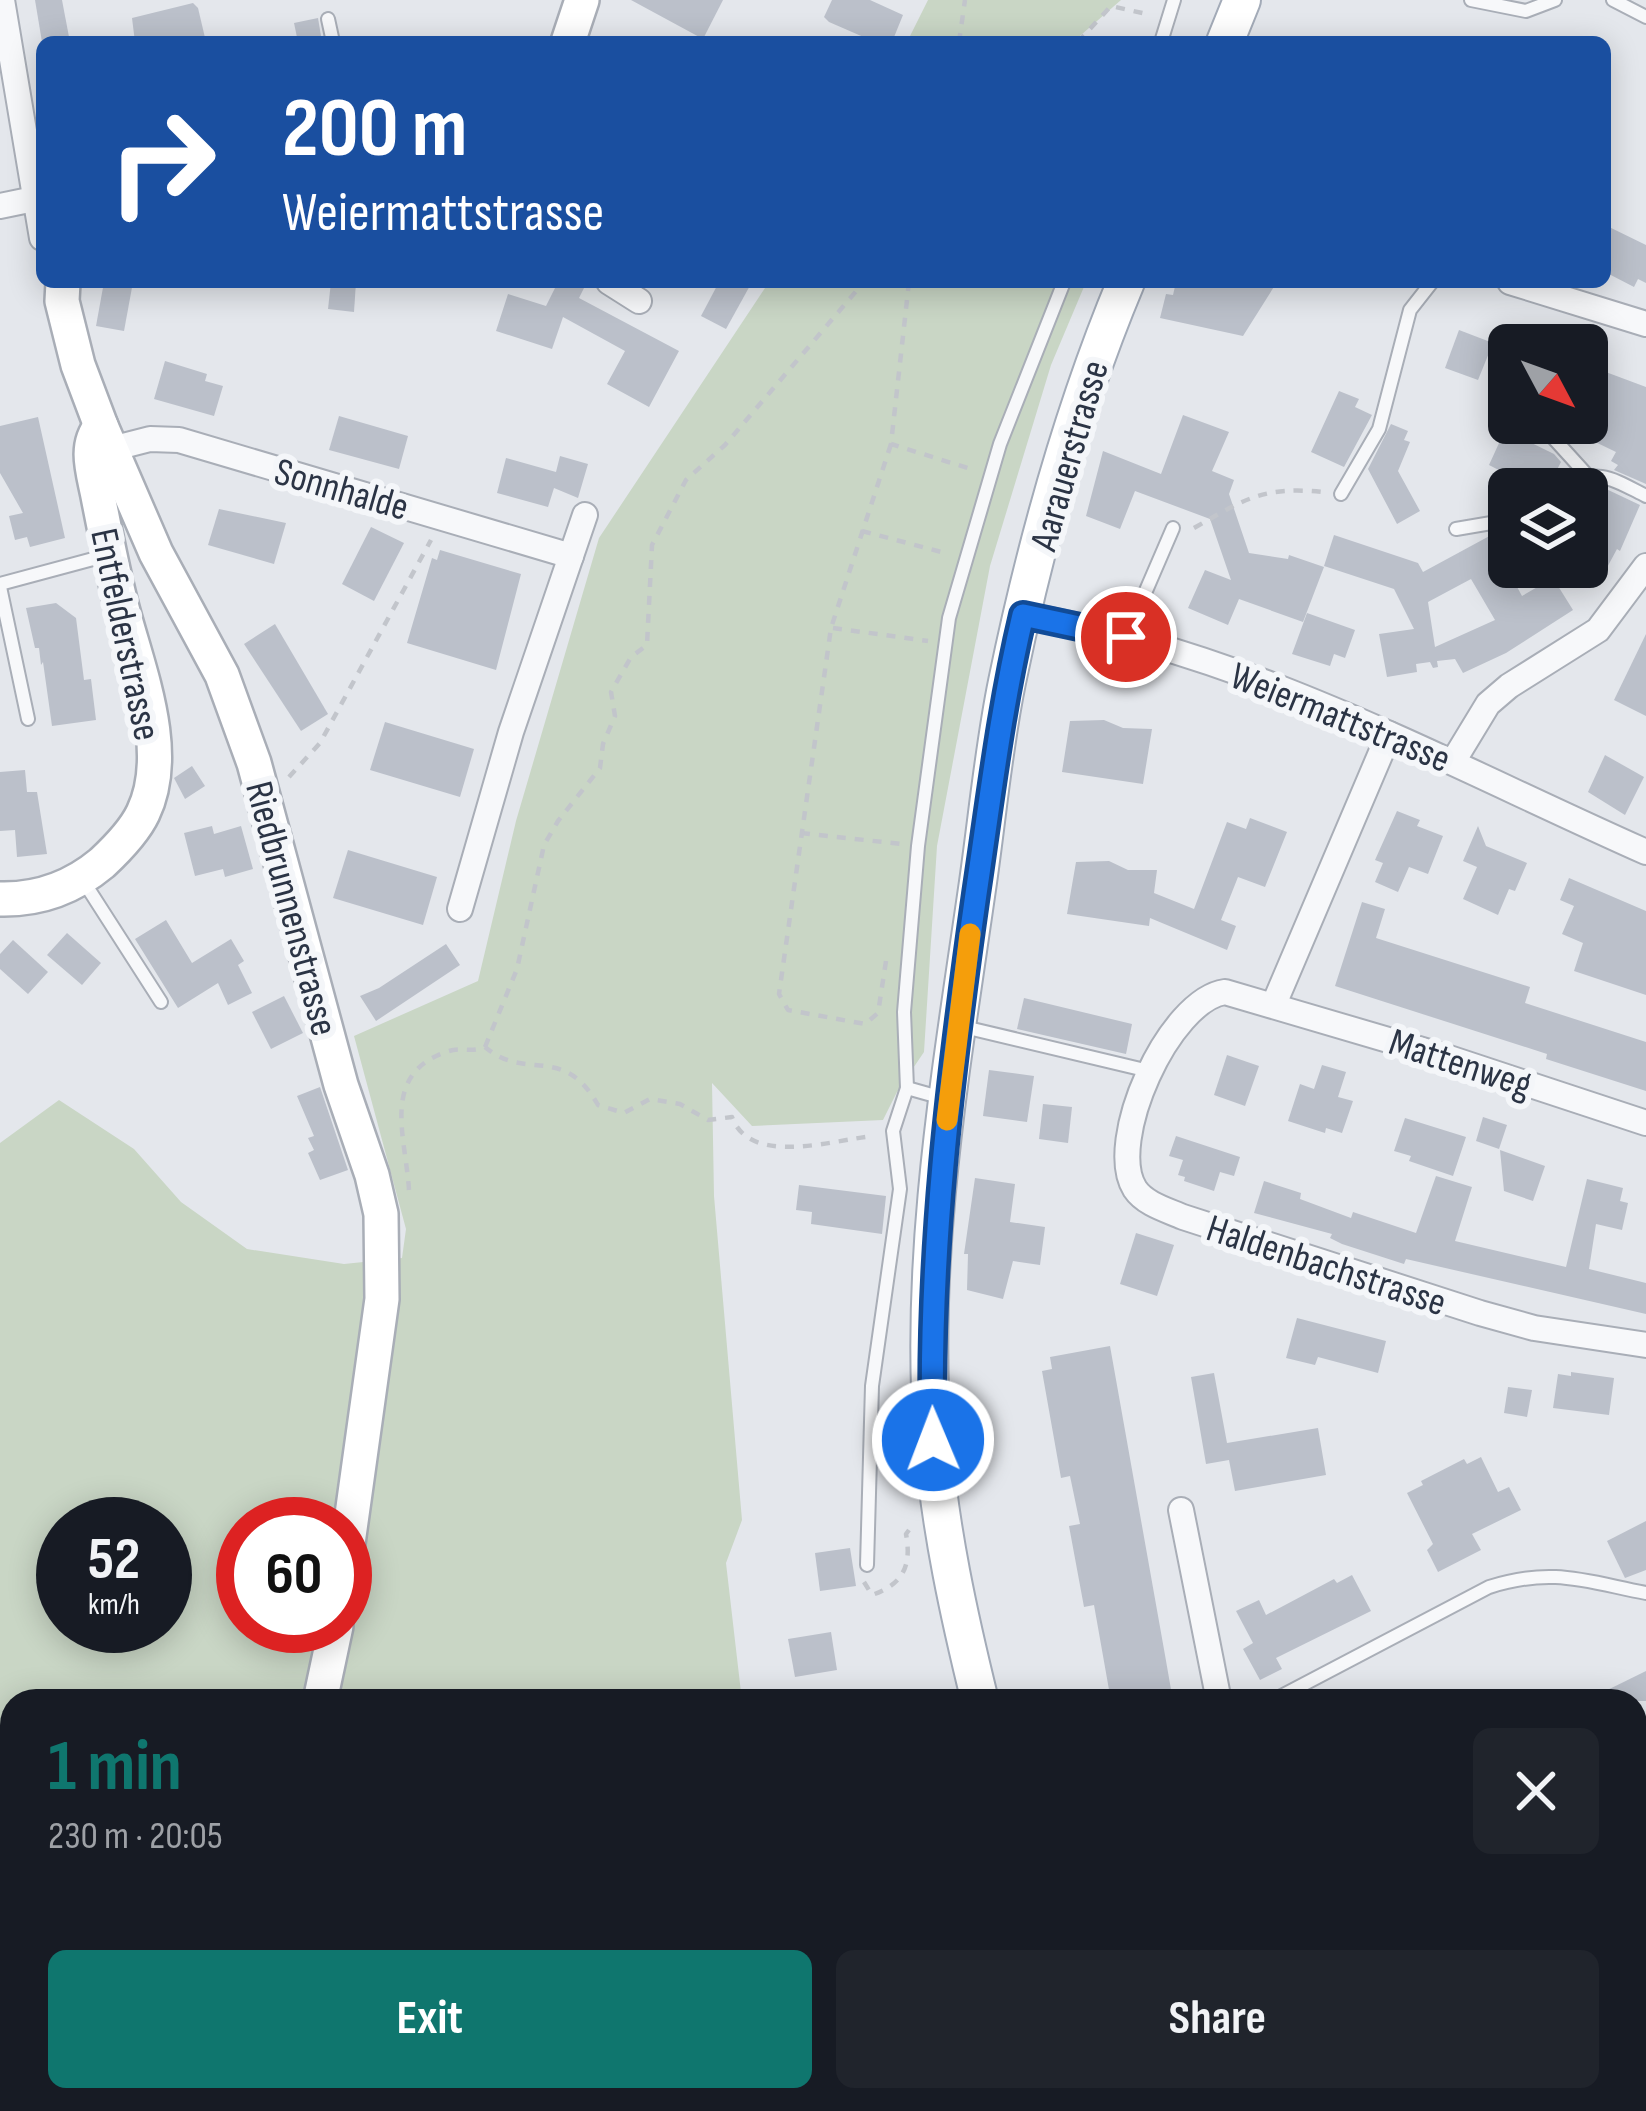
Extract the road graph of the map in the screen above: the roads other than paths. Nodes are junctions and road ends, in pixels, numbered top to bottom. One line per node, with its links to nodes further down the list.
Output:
1 (2, 0): 14 (street)
2 (582, 0): 11 (street)
3 (1174, 0): 12 (lane)
4 (1242, 0): 13 (main road)
5 (1471, 0): 6 (lane)
6 (1555, 0)
7 (1613, 0): 8 (lane)
8 (1646, 17)
9 (328, 19): 10 (lane)
10 (332, 36)
11 (571, 36)
12 (1163, 36)
13 (1227, 36)
14 (4, 38): 15 (street)
15 (36, 164)
16 (36, 186): 17 (street)
17 (34, 199): 18 (street); 19 (street)
18 (0, 206)
19 (36, 209)
20 (63, 288): 28 (street, Riedbrunnenstrasse)
21 (618, 288): 26 (street)
22 (1062, 288): 57 (lane)
23 (1124, 288): 43 (main road, Aarauerstrasse)
24 (1427, 288): 32 (lane)
25 (1529, 288): 27 (street)
26 (639, 301)
27 (1646, 324)
28 (106, 437): 38 (street, Entfelderstrasse); 39 (street, Sonnhalde); 61 (street, Riedbrunnenstrasse)
29 (1559, 444): 30 (lane)
30 (1580, 468)
31 (1608, 477): 33 (lane)
32 (1341, 494)
33 (1646, 496)
34 (585, 515): 39 (street)
35 (1488, 524): 37 (lane)
36 (1173, 527): 45 (lane)
37 (1456, 530)
38 (109, 555): 41 (lane); 50 (street, Entfelderstrasse)
39 (571, 556): 52 (street)
40 (1646, 566): 42 (street)
41 (0, 586): 46 (lane)
42 (1622, 600): 44 (street); 48 (street)
43 (1023, 615): 45 (street, Weiermattstrasse); 55 (main road, Aarauerstrasse)
44 (1646, 616)
45 (1126, 637): 47 (street, Weiermattstrasse)
46 (28, 719)
47 (1389, 734): 48 (street, Weiermattstrasse); 54 (street)
48 (1454, 760): 49 (street, Weiermattstrasse)
49 (1646, 852)
50 (82, 879): 51 (street, Entfelderstrasse); 53 (lane)
51 (0, 898)
52 (460, 909)
53 (161, 1002)
54 (1274, 1004): 56 (street, Mattenweg); 59 (street, Mattenweg)
55 (958, 1026): 56 (lane); 58 (main road, Aarauerstrasse)
56 (1150, 1072): 60 (street, Haldenbachstrasse)
57 (907, 1088): 58 (lane); 63 (lane)
58 (949, 1099): 67 (main road, Aarauerstrasse)
59 (1646, 1123)
60 (1646, 1345)
61 (354, 1497)
62 (1181, 1510): 68 (street)
63 (867, 1565)
64 (1646, 1593): 69 (lane)
65 (330, 1653): 66 (street)
66 (323, 1689)
67 (977, 1689)
68 (1217, 1689)
69 (1295, 1689)

